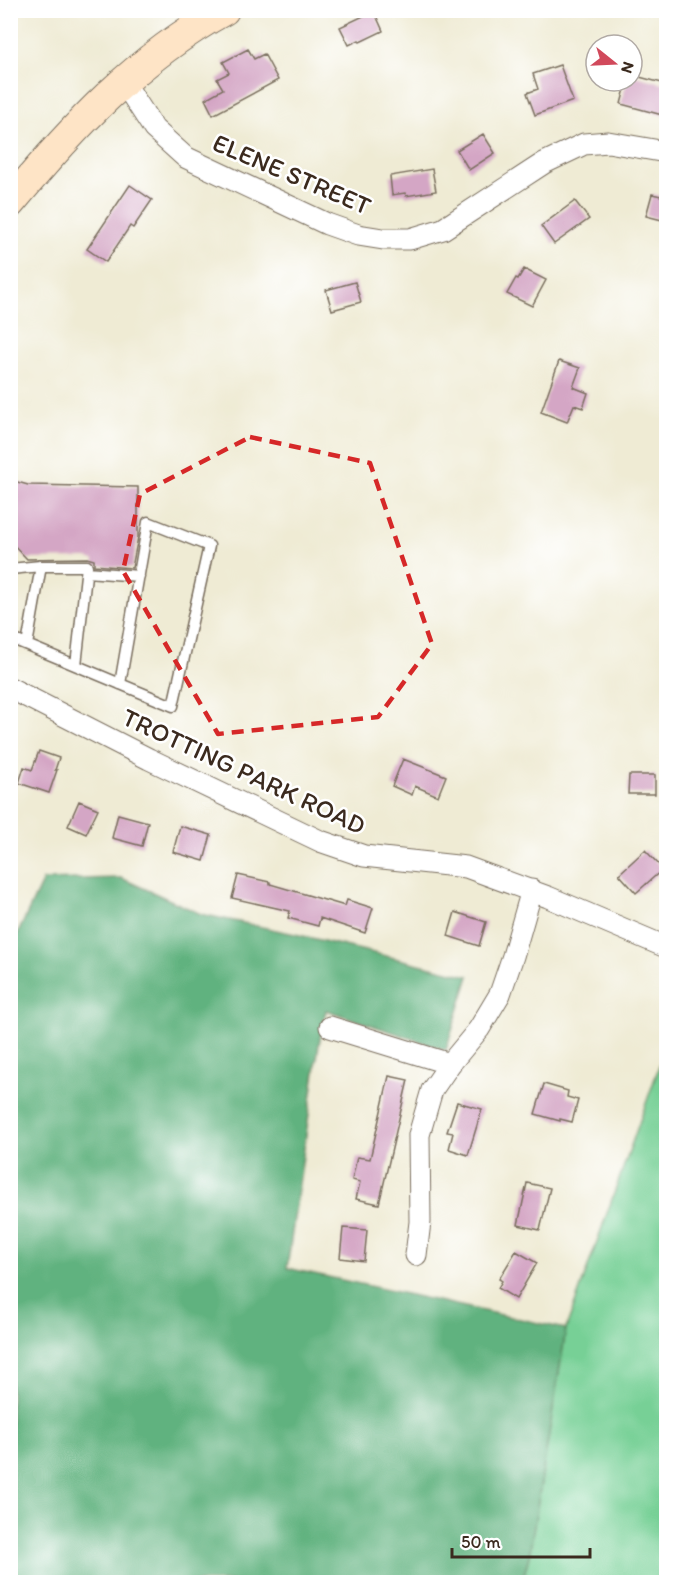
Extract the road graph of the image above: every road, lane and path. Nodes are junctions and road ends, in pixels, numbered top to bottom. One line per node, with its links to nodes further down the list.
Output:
1 (224, 10): 2 (main road)
2 (123, 81): 3 (street, ELENE STREET); 4 (main road)
3 (666, 152)
4 (10, 203)
5 (41, 566): 6 (lane); 7 (lane); 10 (lane)
6 (10, 569)
7 (87, 572): 8 (lane); 11 (lane)
8 (139, 576): 12 (lane); 12 (lane)
9 (10, 638): 10 (lane)
10 (27, 645): 11 (lane)
11 (76, 665): 12 (lane)
12 (120, 684)
13 (10, 688): 14 (street, TROTTING PARK ROAD)
14 (532, 890): 15 (street, TROTTING PARK ROAD); 17 (street)
15 (666, 947)
16 (330, 1027): 17 (street)
17 (450, 1064): 18 (street)
18 (416, 1255)

